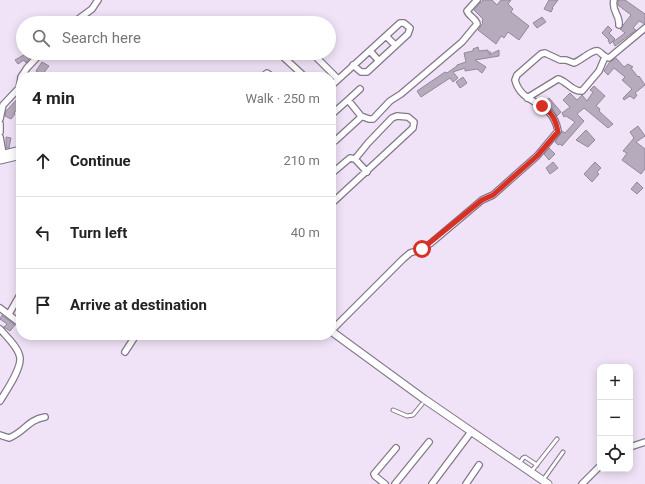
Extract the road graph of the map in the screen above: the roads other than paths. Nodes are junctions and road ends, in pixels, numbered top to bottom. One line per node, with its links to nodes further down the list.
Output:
1 (98, 0): 4 (street)
2 (477, 0): 25 (street)
3 (614, 0): 5 (street)
4 (82, 16)
5 (618, 25)
6 (645, 28): 10 (street)
7 (386, 36): 8 (street); 8 (street); 9 (street)
8 (395, 46): 14 (street)
9 (370, 51): 14 (street); 15 (street)
10 (604, 57): 22 (street); 22 (street)
11 (34, 60): 16 (street)
12 (286, 60): 17 (street)
13 (319, 60): 18 (street)
14 (379, 61): 15 (street)
15 (354, 65): 19 (street)
16 (25, 72)
17 (297, 72)
18 (331, 72)
19 (338, 79)
20 (360, 89): 23 (street)
21 (16, 91): 26 (street)
22 (527, 98): 41 (street)
23 (348, 100): 24 (street); 25 (street)
24 (336, 111)
25 (361, 116): 30 (street)
26 (0, 119)
27 (0, 124): 28 (street)
28 (0, 132)
29 (0, 137): 32 (street)
30 (336, 140)
31 (16, 153): 32 (street)
32 (1, 157)
33 (355, 159): 34 (street); 35 (street); 35 (street)
34 (336, 170)
35 (367, 172): 36 (street)
36 (336, 200)
37 (16, 302): 39 (street)
38 (0, 308): 39 (street)
39 (9, 314): 40 (street)
40 (16, 320)
41 (336, 326)
42 (0, 329): 48 (street)
43 (336, 335): 47 (street)
44 (336, 339): 47 (street)
45 (133, 340): 46 (street)
46 (125, 352)
47 (362, 356): 50 (street); 53 (street)
48 (2, 394): 49 (street)
49 (0, 402)
50 (422, 404): 51 (lane); 53 (street)
51 (393, 410)
52 (45, 417): 54 (street)
53 (469, 434): 61 (street); 66 (street); 69 (street)
54 (0, 435)
55 (556, 439): 63 (lane)
56 (429, 442): 68 (street)
57 (645, 442): 58 (street)
58 (633, 446)
59 (396, 448): 67 (street)
60 (563, 452): 66 (lane)
61 (519, 464): 63 (lane); 65 (street)
62 (479, 465): 70 (street)
63 (537, 465): 65 (lane)
64 (597, 469): 71 (street)
65 (531, 473): 66 (street)
66 (544, 483)
67 (385, 484)
68 (395, 484)
69 (432, 484)
70 (466, 484)
71 (582, 484)

